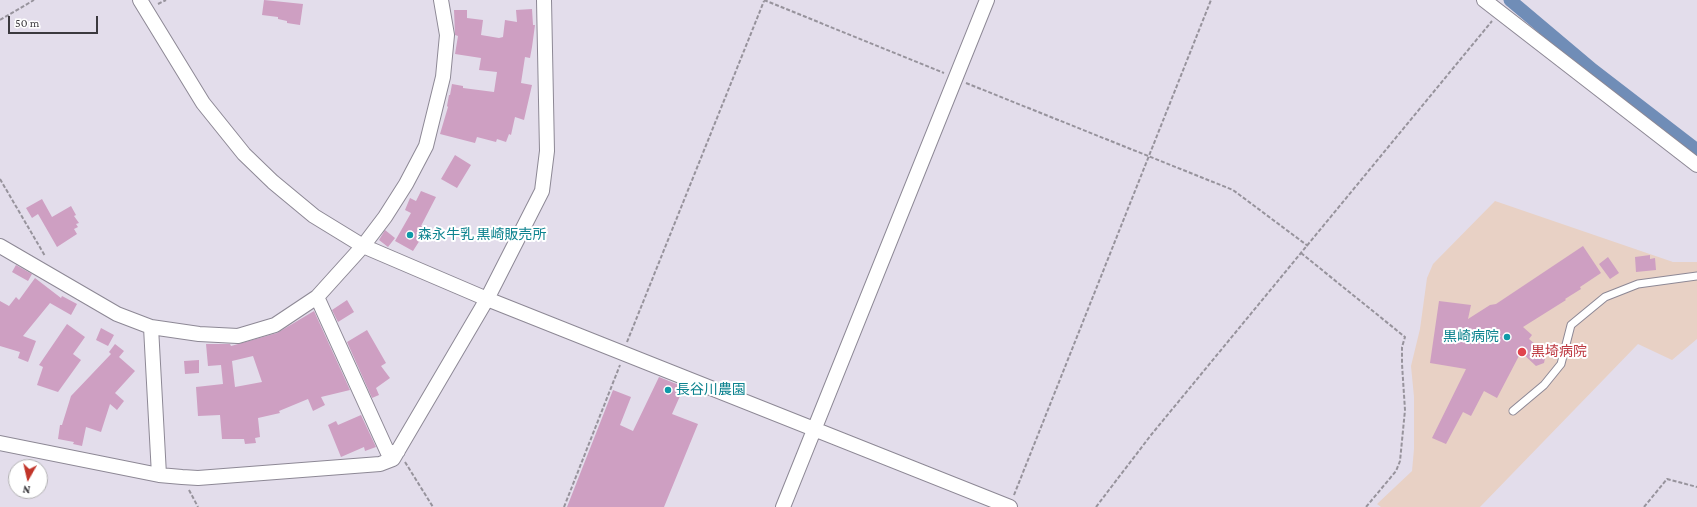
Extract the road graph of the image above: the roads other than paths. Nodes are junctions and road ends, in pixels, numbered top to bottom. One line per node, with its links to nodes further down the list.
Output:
1 (140, 0): 8 (street)
2 (441, 0): 8 (street)
3 (544, 0): 11 (street)
4 (987, 0): 14 (street)
5 (1484, 0): 6 (street)
6 (1697, 165)
7 (0, 246): 12 (street)
8 (363, 246): 10 (street); 11 (street)
9 (1697, 276): 13 (lane)
10 (318, 296): 12 (street); 16 (street)
11 (487, 299): 14 (street); 16 (street)
12 (151, 327): 17 (street)
13 (1513, 411)
14 (814, 428): 18 (street); 19 (street)
15 (0, 443): 17 (street)
16 (398, 451): 17 (street)
17 (159, 474)
18 (783, 507)
19 (1010, 507)

